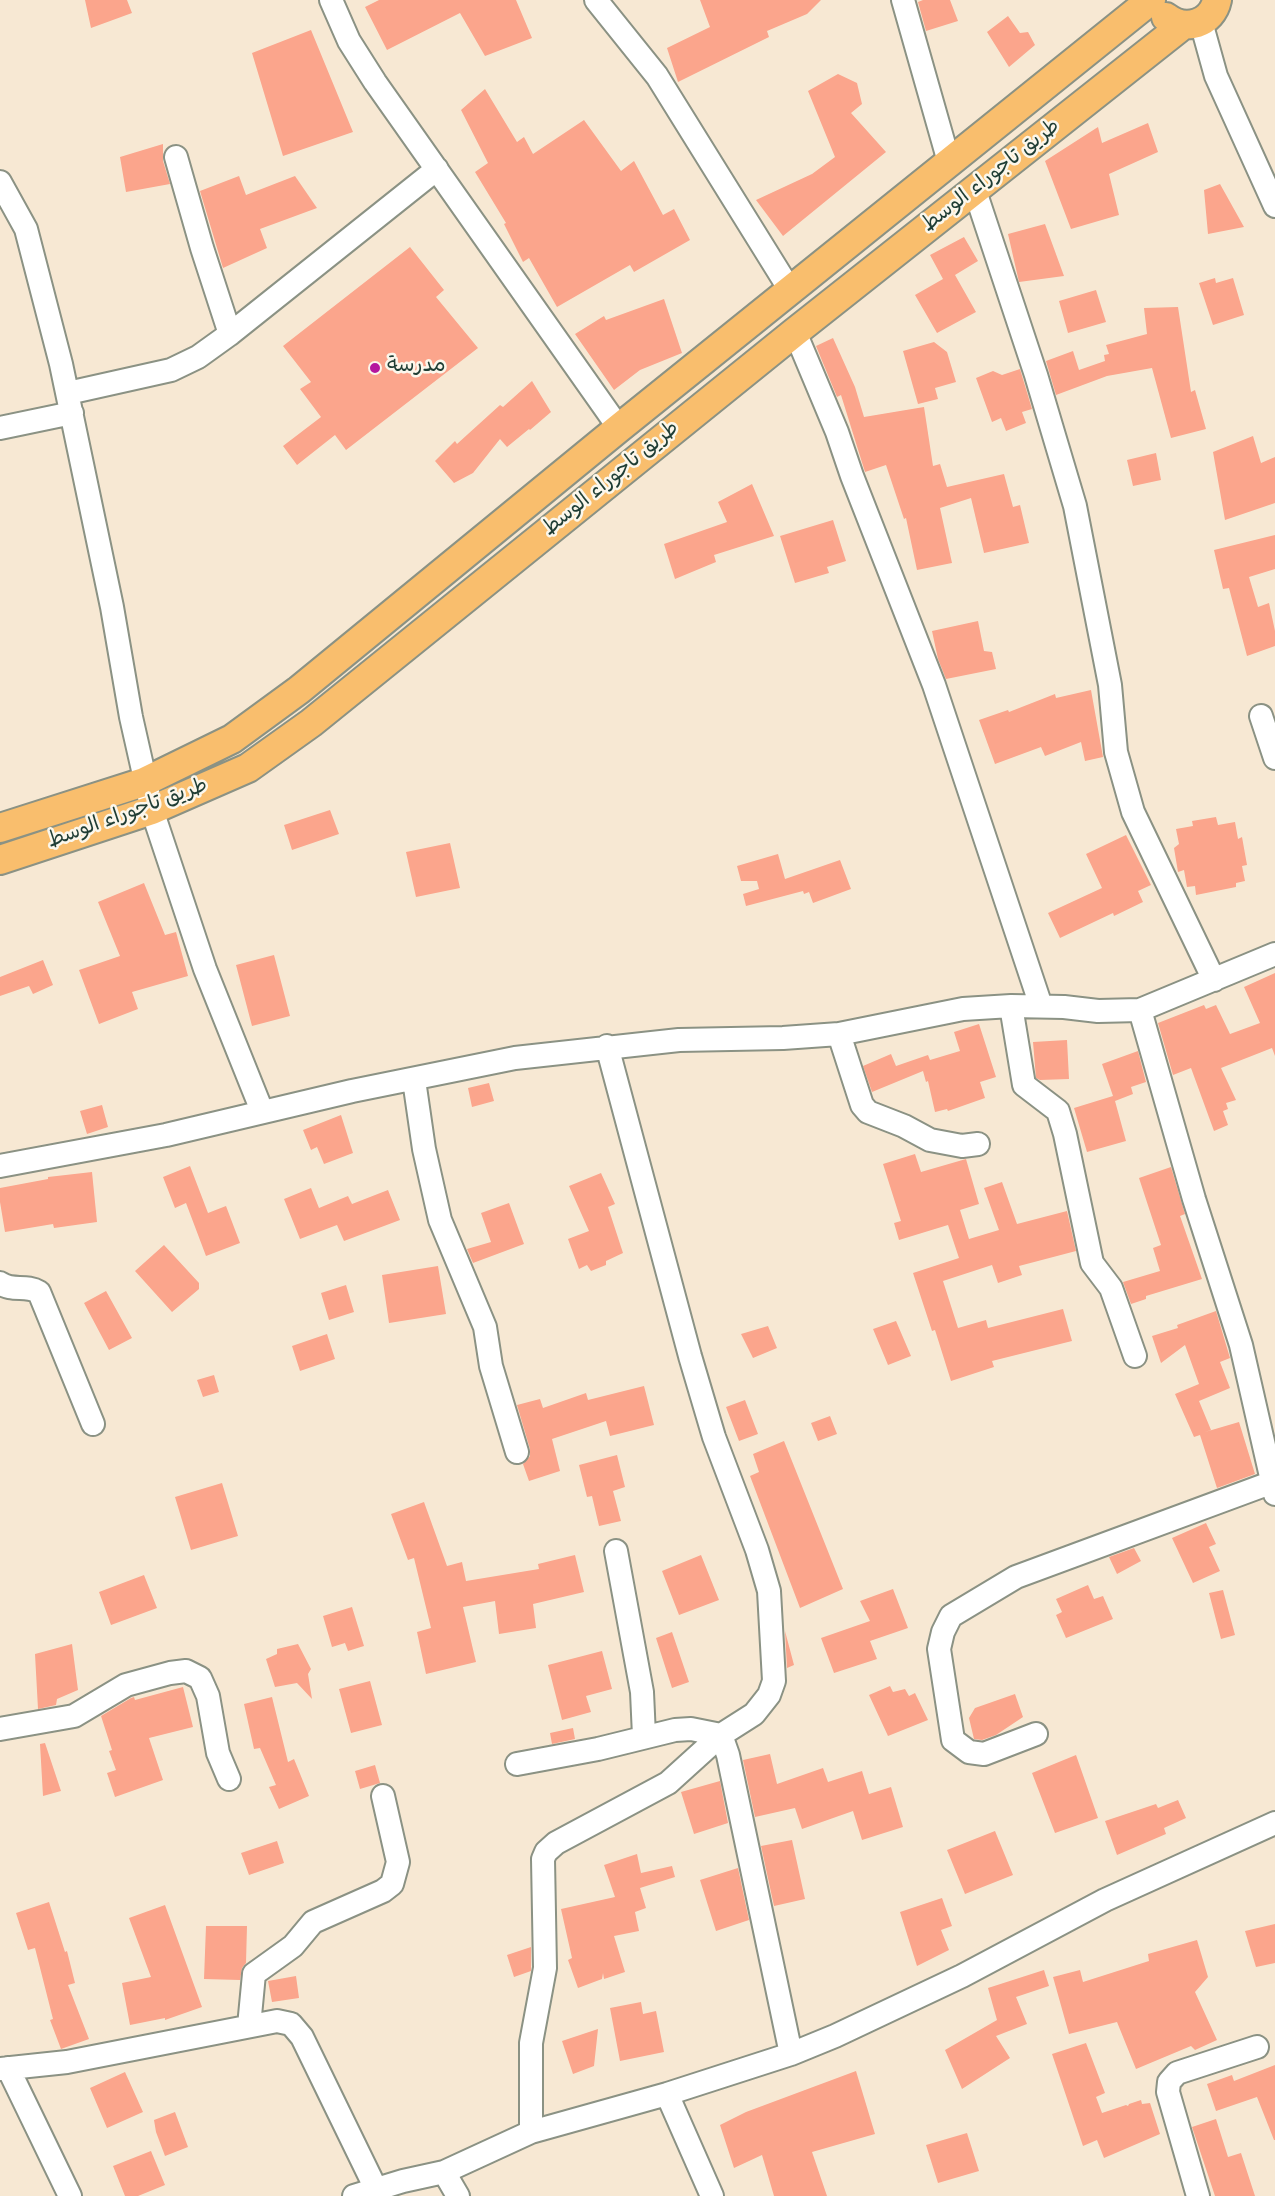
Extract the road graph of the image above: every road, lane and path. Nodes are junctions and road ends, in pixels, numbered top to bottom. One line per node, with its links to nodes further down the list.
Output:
1 (331, 0): 9 (street)
2 (596, 0): 13 (street)
3 (903, 0): 8 (street)
4 (1151, 0): 8 (main road)
5 (1157, 0): 6 (main road)
6 (1200, 16): 11 (main road, طريق تاجوراء الوسط); 12 (street)
7 (176, 157): 15 (street)
8 (949, 162): 13 (main road)
9 (437, 169): 15 (street); 18 (street)
10 (0, 182): 16 (street)
11 (975, 191): 14 (main road, طريق تاجوراء الوسط); 26 (street)
12 (1275, 206)
13 (790, 290): 18 (main road)
14 (795, 332): 22 (main road, طريق تاجوراء الوسط); 28 (street)
15 (230, 334): 16 (street)
16 (70, 403): 17 (street); 21 (street)
17 (0, 428)
18 (619, 428): 21 (main road)
19 (1261, 716): 20 (street)
20 (1275, 758)
21 (144, 782): 22 (street); 23 (main road)
22 (152, 810): 24 (main road, طريق تاجوراء الوسط); 33 (street)
23 (0, 828)
24 (0, 860)
25 (1275, 954): 26 (street)
26 (1214, 980): 29 (street)
27 (1011, 1006): 28 (street); 30 (street); 37 (street)
28 (1041, 1006): 29 (street)
29 (1140, 1010): 39 (street)
30 (839, 1034): 31 (street); 34 (street)
31 (607, 1046): 32 (street); 45 (street)
32 (414, 1080): 33 (street); 40 (street)
33 (262, 1111): 35 (street)
34 (978, 1144)
35 (0, 1166)
36 (0, 1283): 38 (street)
37 (1135, 1356)
38 (93, 1424)
39 (1268, 1425): 41 (street)
40 (517, 1452)
41 (1274, 1488): 44 (street)
42 (616, 1551): 46 (street)
43 (0, 1729): 48 (street)
44 (1036, 1734)
45 (721, 1735): 46 (street); 53 (street); 56 (street)
46 (644, 1736): 47 (street)
47 (517, 1764)
48 (229, 1779)
49 (383, 1796): 51 (street)
50 (1275, 1823): 53 (street)
51 (249, 2026): 54 (street); 58 (street)
52 (1257, 2047): 63 (street)
53 (791, 2054): 55 (street)
54 (4, 2069): 59 (street)
55 (667, 2094): 56 (street); 62 (street)
56 (531, 2132): 57 (street)
57 (444, 2172): 58 (street); 61 (street)
58 (376, 2189): 60 (street)
59 (70, 2196)
60 (354, 2196)
61 (458, 2196)
62 (712, 2196)
63 (1198, 2196)

